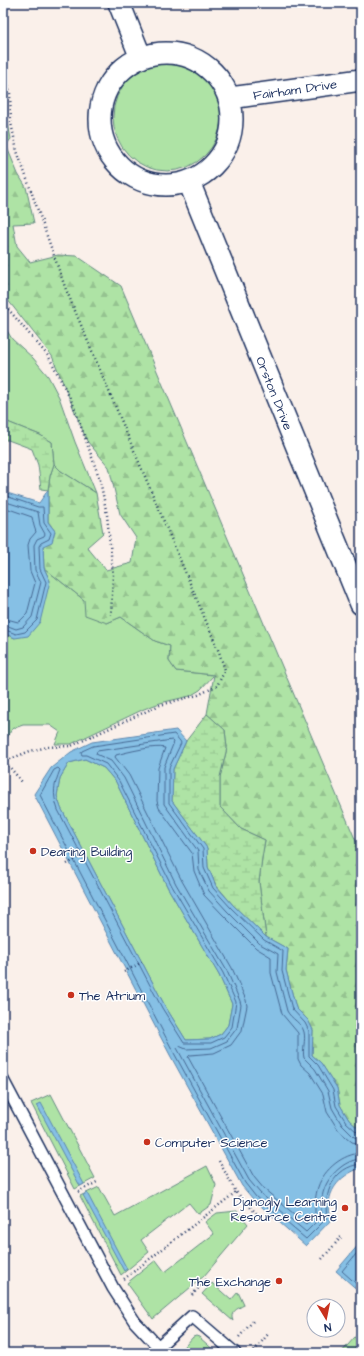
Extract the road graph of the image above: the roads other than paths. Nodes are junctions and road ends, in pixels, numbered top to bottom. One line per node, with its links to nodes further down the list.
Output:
1 (119, 3): 2 (street)
2 (141, 58): 4 (street); 5 (street)
3 (361, 80): 4 (street, Fairham Drive)
4 (230, 98): 5 (street)
5 (189, 182): 6 (street, Orston Drive)
6 (361, 604)
7 (3, 1080): 8 (lane)
8 (161, 1350): 9 (lane)
9 (235, 1353)

